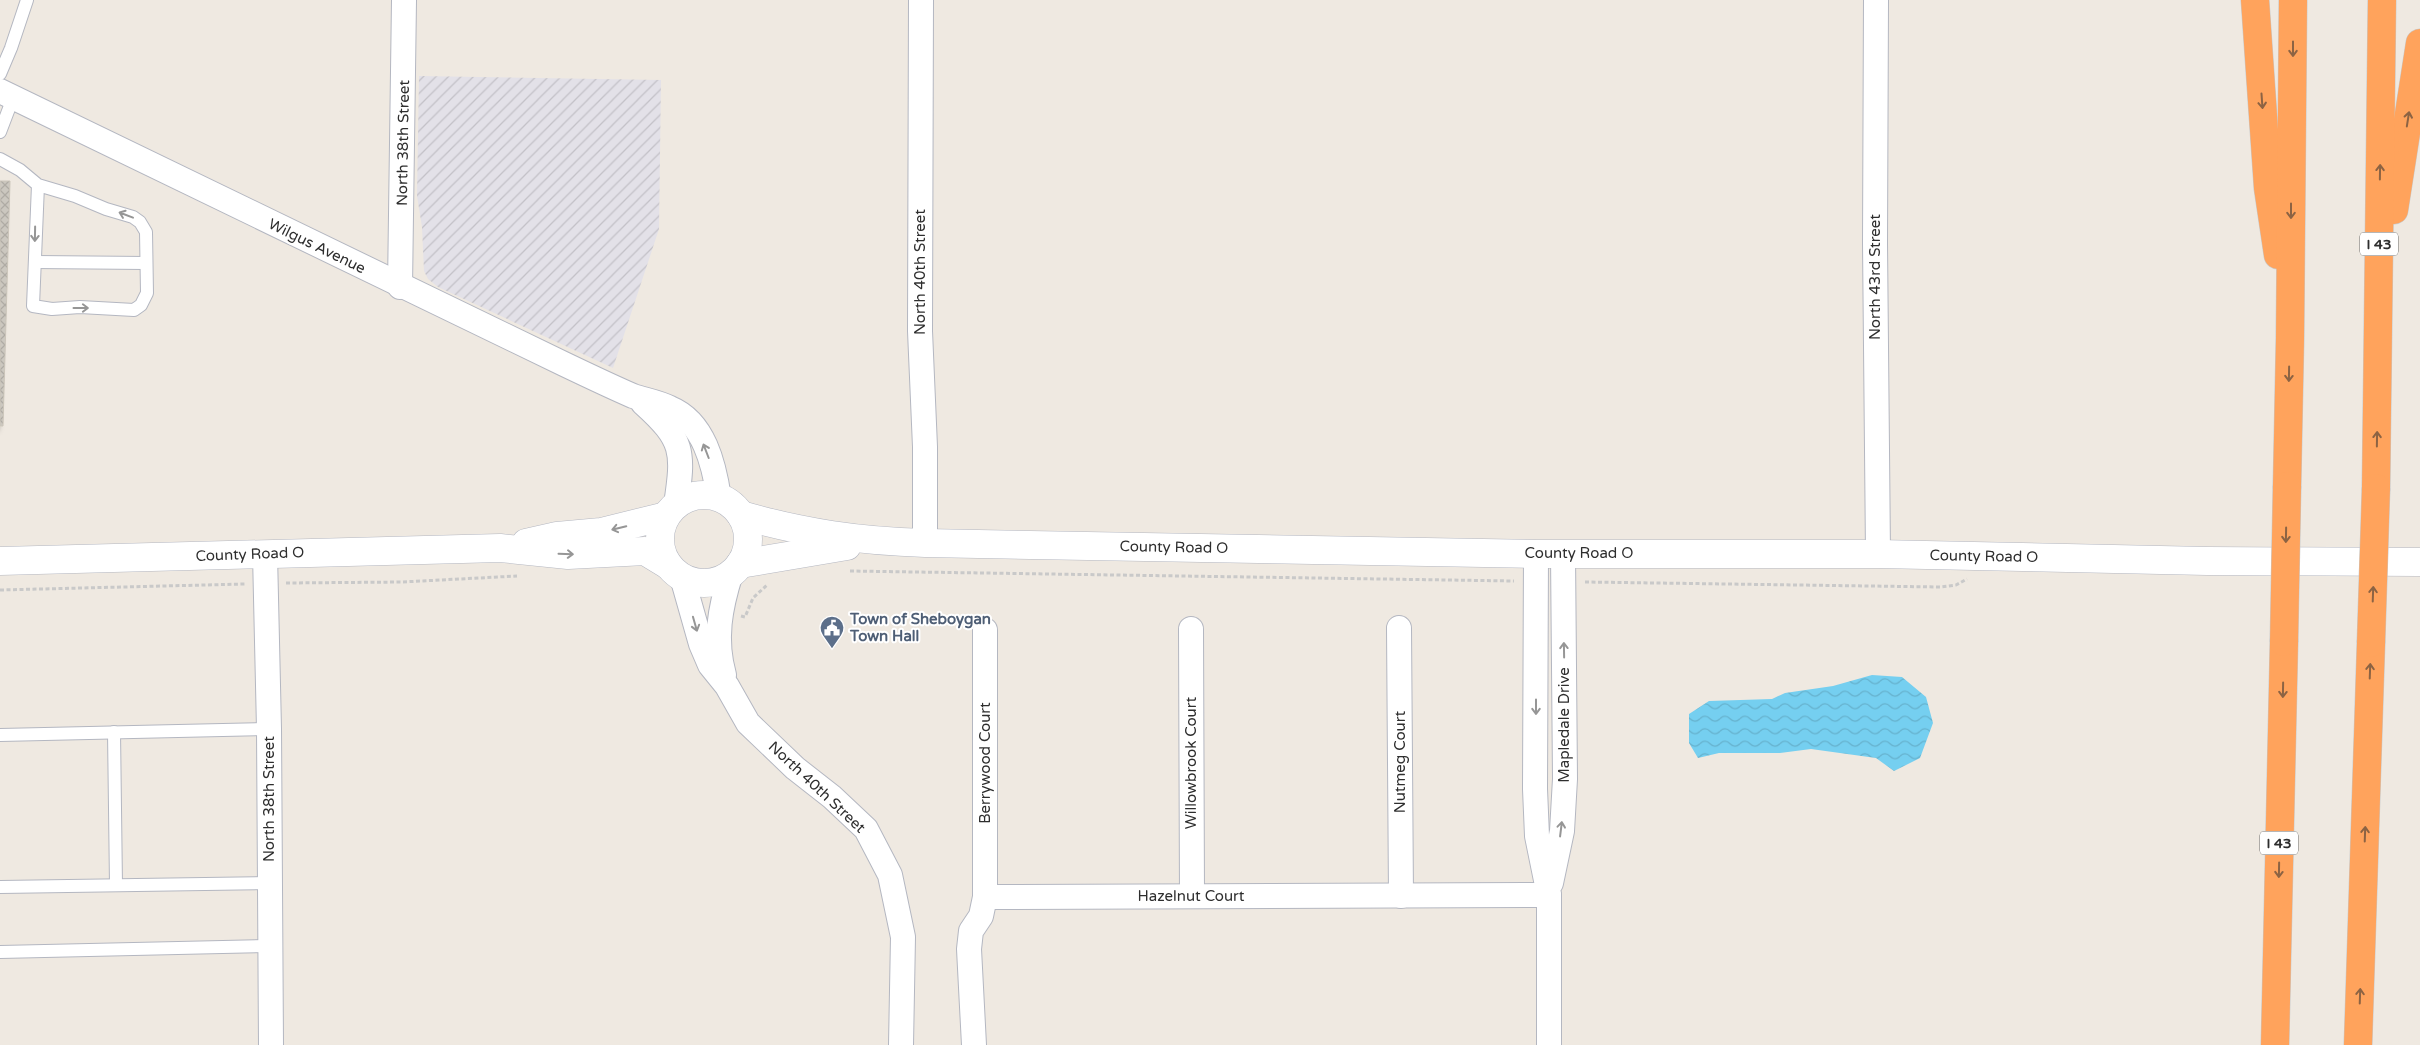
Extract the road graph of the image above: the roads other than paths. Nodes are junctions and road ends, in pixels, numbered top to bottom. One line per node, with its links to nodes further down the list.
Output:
1 (27, 0): 9 (lane)
2 (404, 0): 16 (street, North 38th Street)
3 (920, 0): 24 (street, North 40th Street)
4 (1876, 0): 29 (street, North 43rd Street)
5 (2255, 0): 17 (highway, one-way to 17)
6 (2293, 0): 17 (highway, I 43, one-way to 17)
7 (2382, 0): 18 (highway, I 43, one-way to 7)
8 (2420, 43): 18 (highway, one-way to 8)
9 (0, 74)
10 (6, 95): 11 (lane); 16 (street, Wilgus Avenue)
11 (0, 132)
12 (0, 159): 13 (lane)
13 (38, 185): 14 (lane, one-way to 14); 15 (lane, one-way to 13)
14 (35, 262): 15 (lane); 15 (lane, one-way to 15)
15 (146, 263)
16 (400, 287): 19 (street, Wilgus Avenue)
17 (2290, 339): 54 (highway, I 43, one-way to 54, bridge)
18 (2378, 340): 55 (highway, I 43, one-way to 18, bridge)
19 (636, 397): 20 (street, Wilgus Avenue, one-way to 19); 21 (street, Wilgus Avenue)
20 (719, 498): 21 (street); 22 (street)
21 (671, 510): 25 (street, County Road O, one-way to 25); 33 (street)
22 (741, 515): 23 (street, County Road O); 32 (street)
23 (874, 542): 24 (street, County Road O); 32 (street)
24 (925, 543): 27 (street, County Road O)
25 (500, 548): 26 (street, County Road O); 33 (street, County Road O, one-way to 33)
26 (265, 554): 30 (street, County Road O); 38 (street, North 38th Street)
27 (1536, 554): 28 (street, County Road O); 44 (street, Mapledale Drive, one-way to 44)
28 (1563, 554): 29 (street, County Road O); 44 (street, Mapledale Drive, one-way to 28)
29 (1878, 554): 31 (street, County Road O)
30 (0, 561)
31 (2420, 562)
32 (735, 569): 33 (street); 37 (street)
33 (675, 571): 37 (street, North 40th Street, one-way to 37)
34 (1399, 628): 46 (street, Nutmeg Court)
35 (1191, 629): 45 (street, Willowbrook Court)
36 (985, 630): 47 (street, Berrywood Court)
37 (727, 686): 51 (street, North 40th Street)
38 (270, 729): 39 (lane); 41 (street, North 38th Street)
39 (114, 732): 40 (lane); 42 (lane)
40 (0, 735)
41 (269, 883): 42 (lane); 48 (street, North 38th Street)
42 (116, 885): 43 (lane)
43 (0, 887)
44 (1549, 894): 46 (street, Hazelnut Court); 53 (street, Mapledale Drive)
45 (1192, 896): 46 (street, Hazelnut Court); 47 (street, Hazelnut Court)
46 (1401, 896)
47 (985, 897): 52 (street)
48 (270, 946): 49 (lane); 50 (street, North 38th Street)
49 (0, 952)
50 (270, 1045)
51 (901, 1045)
52 (974, 1045)
53 (1549, 1045)
54 (2275, 1045)
55 (2358, 1045)

